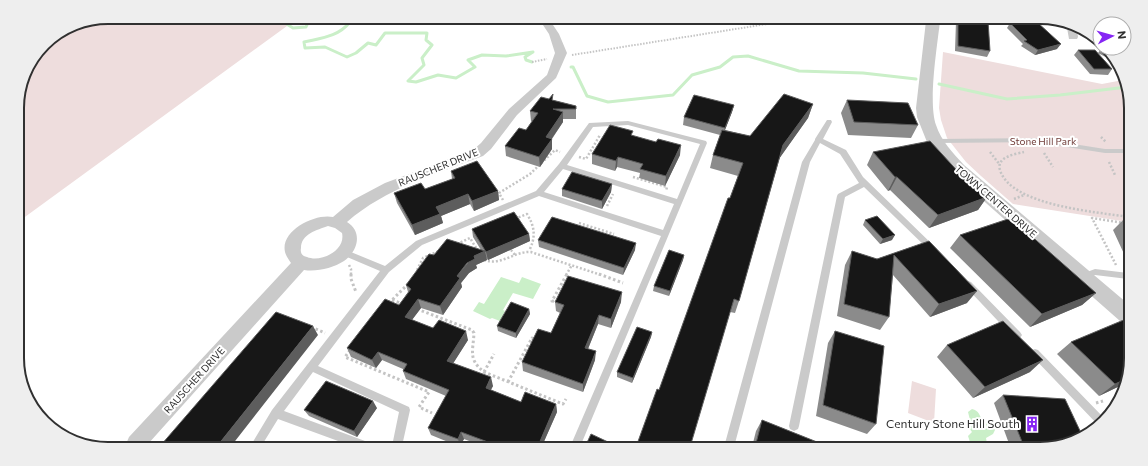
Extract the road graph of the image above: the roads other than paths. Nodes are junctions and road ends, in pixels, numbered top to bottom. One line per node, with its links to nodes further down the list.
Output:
1 (547, 24): 13 (street, RAUSCHER DRIVE)
2 (933, 24): 7 (street, TOWN CENTER DRIVE)
3 (1072, 30): 4 (street)
4 (1073, 37)
5 (829, 122): 6 (lane)
6 (818, 139): 10 (lane); 32 (lane)
7 (935, 141): 8 (lane); 19 (street, TOWN CENTER DRIVE)
8 (1124, 151)
9 (562, 166): 11 (lane); 12 (lane); 12 (lane)
10 (864, 183): 15 (lane); 26 (lane)
11 (539, 193): 14 (lane); 18 (lane)
12 (678, 202): 14 (lane)
13 (337, 222): 16 (street); 17 (street)
14 (665, 234): 31 (lane)
15 (937, 253)
16 (343, 258): 17 (street); 18 (lane)
17 (301, 262): 27 (street, RAUSCHER DRIVE)
18 (386, 270): 23 (lane)
19 (1082, 276): 20 (lane); 22 (street, TOWN CENTER DRIVE)
20 (1124, 276)
21 (964, 280): 25 (lane)
22 (1124, 312)
23 (311, 367): 24 (lane); 30 (lane)
24 (276, 413): 28 (lane); 29 (lane)
25 (1098, 419)
26 (794, 426)
27 (138, 442)
28 (258, 442)
29 (351, 442)
30 (398, 442)
31 (577, 442)
32 (730, 442)

